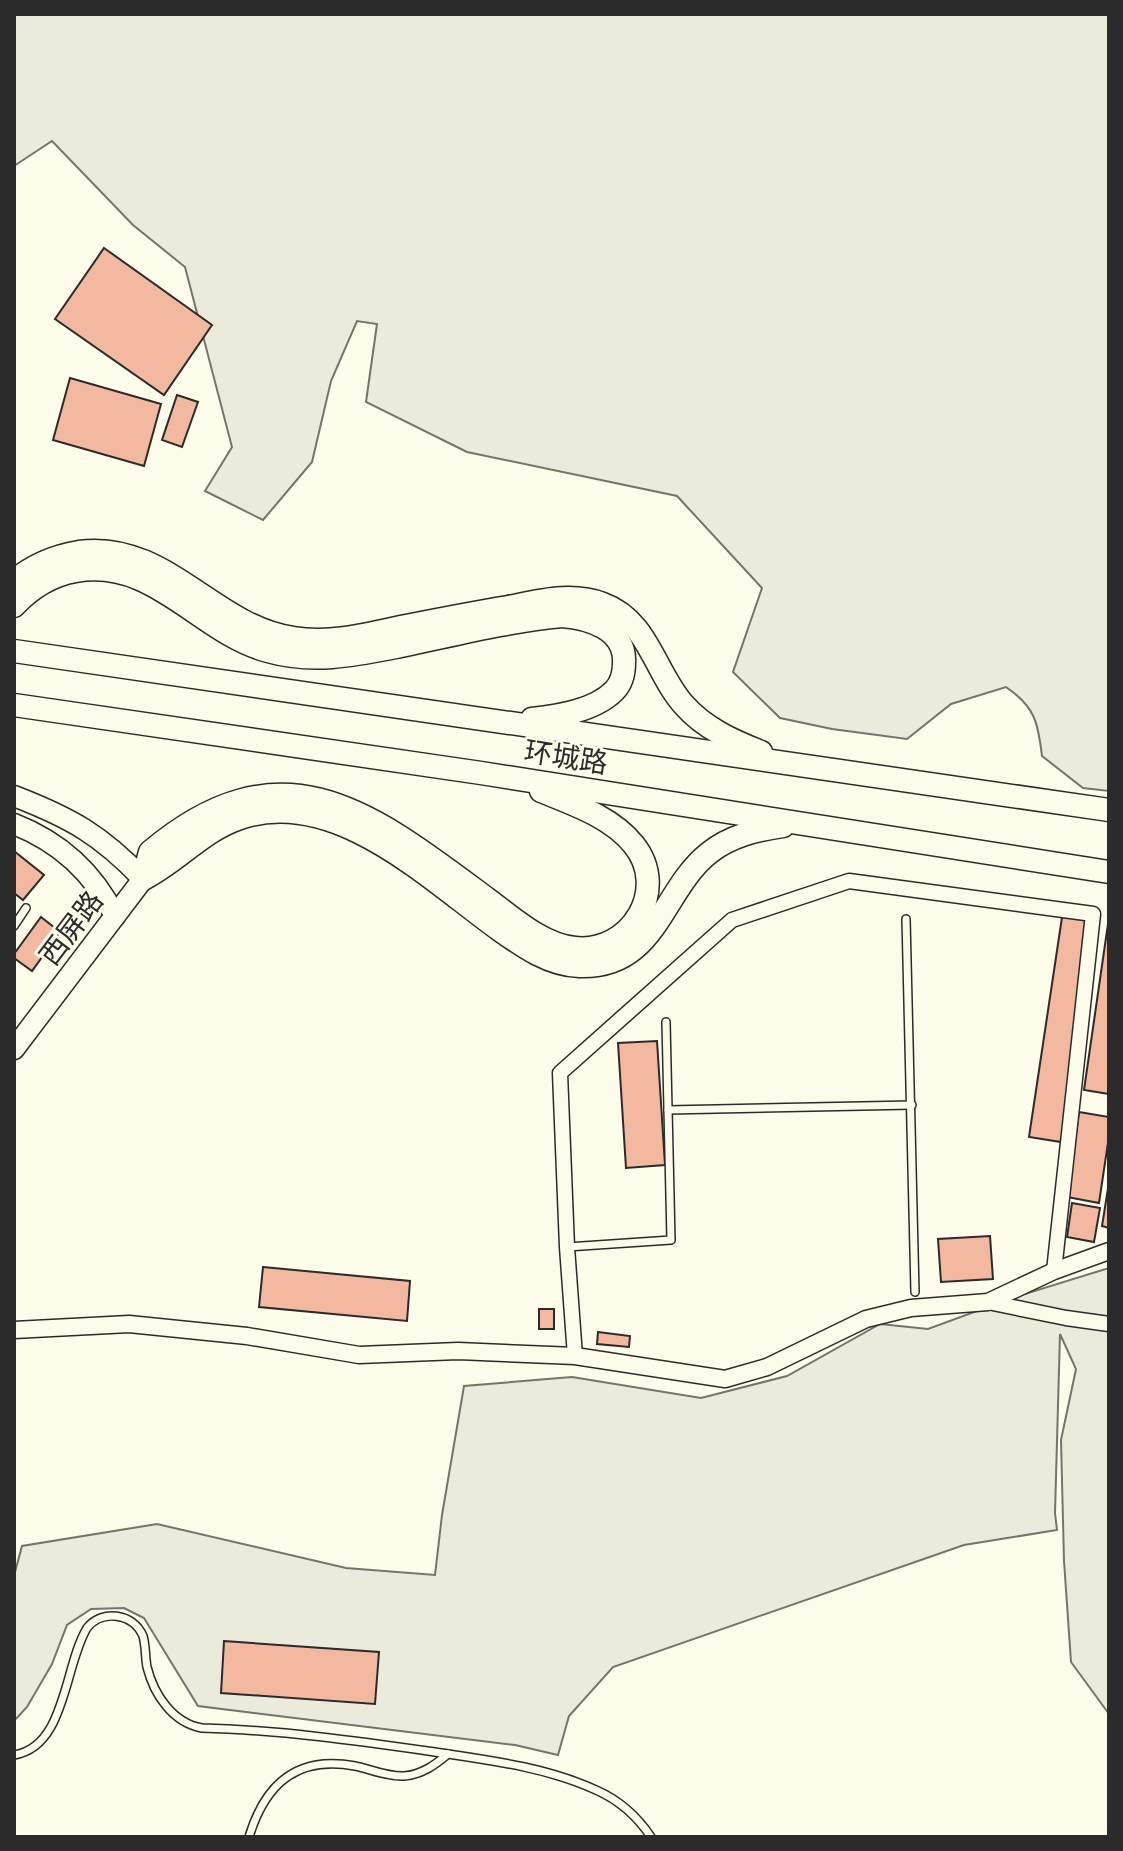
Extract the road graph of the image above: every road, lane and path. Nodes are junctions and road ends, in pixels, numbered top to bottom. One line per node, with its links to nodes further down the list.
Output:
1 (14, 581): 6 (main road)
2 (14, 606): 5 (main road)
3 (14, 651): 5 (main road, 环城路)
4 (14, 705): 7 (main road, 环城路)
5 (506, 722): 6 (main road, 环城路)
6 (814, 769): 9 (main road, 环城路)
7 (492, 775): 11 (main road, 环城路); 13 (main road)
8 (14, 796): 13 (main road)
9 (1109, 810)
10 (14, 824): 15 (main road)
11 (809, 825): 12 (main road, 环城路); 13 (main road)
12 (1109, 872)
13 (143, 879): 15 (main road, 西屏路)
14 (26, 908): 17 (lane)
15 (115, 916): 19 (main road, 西屏路)
16 (906, 919): 20 (lane)
17 (14, 926)
18 (666, 1022): 21 (lane)
19 (14, 1049)
20 (912, 1105): 21 (lane); 25 (lane)
21 (668, 1110): 22 (lane)
22 (567, 1247): 24 (street); 29 (street)
23 (1109, 1251): 24 (street)
24 (1054, 1271): 26 (street)
25 (915, 1292)
26 (988, 1302): 27 (street); 29 (street)
27 (1109, 1324)
28 (14, 1330): 29 (street)
29 (575, 1356)
30 (448, 1754): 31 (lane); 32 (lane); 33 (lane)
31 (14, 1755)
32 (249, 1837)
33 (651, 1837)

